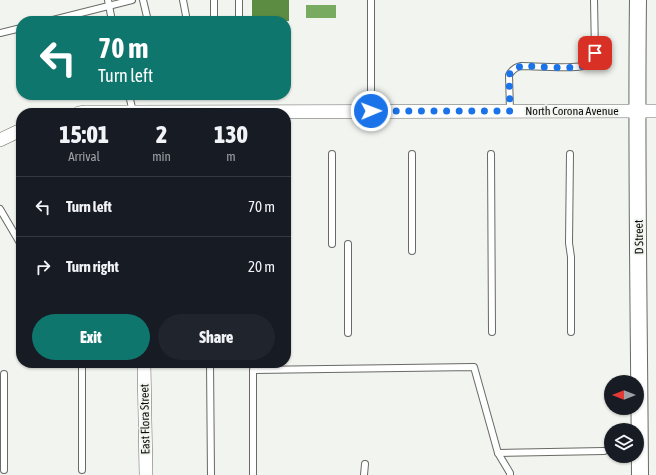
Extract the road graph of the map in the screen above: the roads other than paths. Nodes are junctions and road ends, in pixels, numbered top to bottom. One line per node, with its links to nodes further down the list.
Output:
1 (132, 0): 9 (lane)
2 (143, 0): 12 (lane)
3 (182, 0): 13 (lane)
4 (214, 0): 14 (lane)
5 (239, 0): 15 (lane)
6 (371, 0): 19 (lane)
7 (594, 0): 20 (lane)
8 (638, 0): 21 (street, D Street)
9 (108, 3): 10 (lane); 11 (lane)
10 (65, 16)
11 (111, 16)
12 (147, 16)
13 (186, 16)
14 (214, 16)
15 (239, 16)
16 (16, 29): 17 (lane)
17 (0, 33)
18 (291, 111): 19 (street, North Corona Avenue)
19 (371, 111): 20 (street, North Corona Avenue)
20 (510, 111): 21 (street, North Corona Avenue)
21 (637, 111): 22 (street, North Corona Avenue); 52 (street, D Street)
22 (656, 111)
23 (16, 132): 24 (street)
24 (0, 140)
25 (332, 154): 31 (lane)
26 (412, 154): 33 (lane)
27 (492, 154): 34 (lane)
28 (570, 154): 35 (lane)
29 (0, 209): 30 (lane)
30 (16, 236)
31 (332, 244)
32 (348, 244): 36 (lane)
33 (412, 251)
34 (492, 332)
35 (570, 332)
36 (348, 333)
37 (82, 368): 46 (lane)
38 (144, 368): 47 (street, East Flora Street)
39 (210, 368): 48 (lane)
40 (4, 374): 41 (lane)
41 (2, 444): 45 (lane)
42 (604, 451): 43 (lane)
43 (498, 453): 49 (lane); 51 (lane)
44 (365, 464): 50 (lane)
45 (4, 470)
46 (82, 470)
47 (146, 475)
48 (211, 475)
49 (253, 475)
50 (364, 475)
51 (510, 475)
52 (640, 475)

